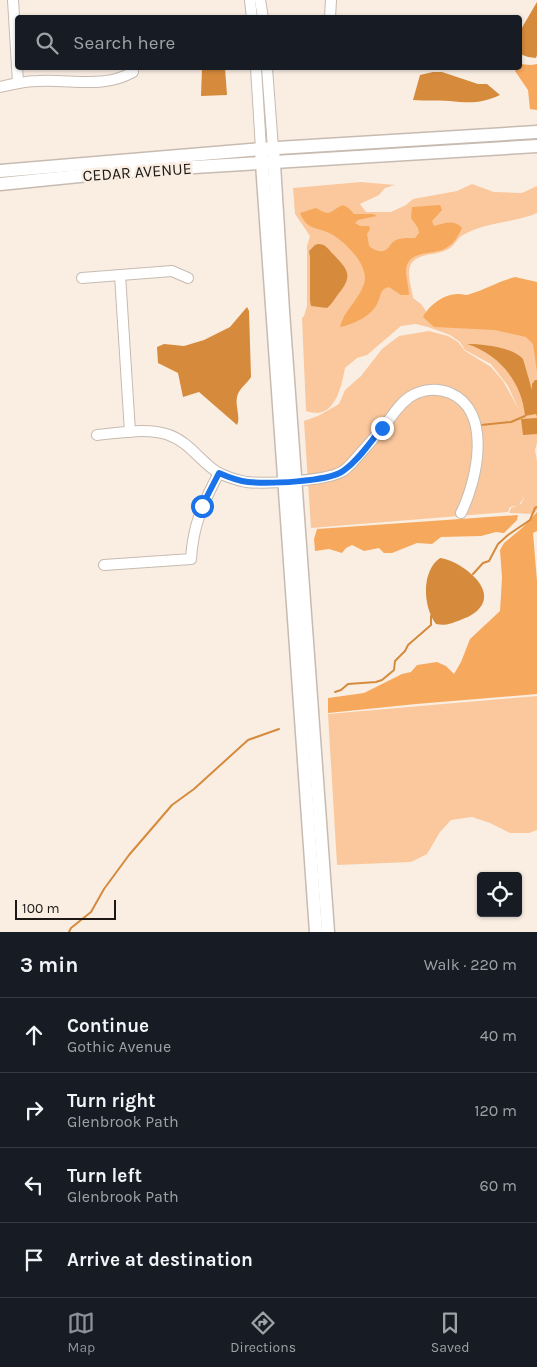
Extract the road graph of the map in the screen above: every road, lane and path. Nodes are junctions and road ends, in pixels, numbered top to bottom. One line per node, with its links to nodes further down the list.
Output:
1 (13, 0): 8 (street)
2 (250, 0): 5 (street)
3 (260, 0): 6 (street)
4 (331, 0): 7 (street)
5 (252, 15)
6 (262, 15)
7 (330, 15)
8 (15, 33)
9 (17, 70): 13 (street)
10 (256, 70): 17 (street)
11 (267, 70): 17 (street)
12 (133, 72): 13 (street)
13 (18, 83): 14 (street)
14 (0, 87)
15 (537, 132): 17 (main road, CEDAR AVENUE)
16 (537, 146): 18 (main road, CEDAR AVENUE)
17 (267, 148): 18 (main road); 19 (main road, CEDAR AVENUE)
18 (268, 162): 20 (main road, CEDAR AVENUE); 27 (main road)
19 (0, 171)
20 (0, 184)
21 (120, 275): 22 (street); 23 (street); 24 (street)
22 (82, 278)
23 (188, 278)
24 (130, 432): 25 (street); 26 (street)
25 (97, 434)
26 (219, 473): 27 (street); 29 (street)
27 (290, 481): 28 (street); 30 (main road); 31 (main road)
28 (462, 513)
29 (104, 565)
30 (316, 932)
31 (328, 932)

